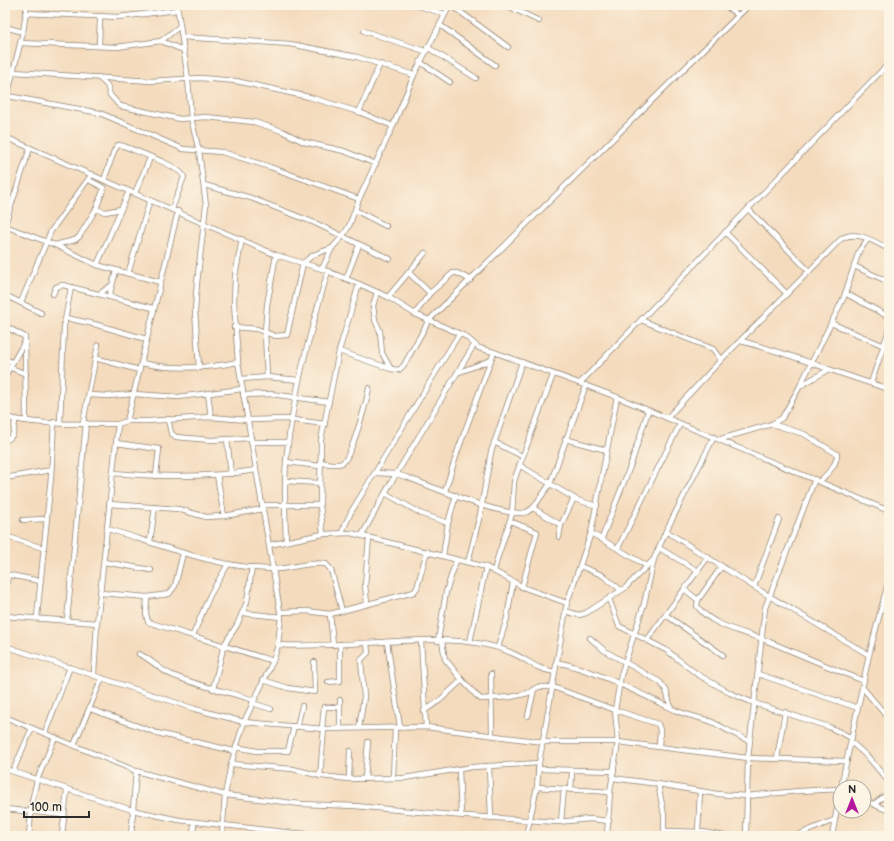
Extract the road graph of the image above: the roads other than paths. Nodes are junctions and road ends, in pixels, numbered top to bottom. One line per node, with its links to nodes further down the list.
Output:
1 (27, 5): 8 (street)
2 (414, 5): 9 (street)
3 (450, 5): 9 (street); 22 (street)
4 (506, 5): 12 (street)
5 (724, 5): 10 (street)
6 (749, 5): 10 (street)
7 (177, 8): 11 (street); 14 (street)
8 (25, 13): 11 (street); 17 (street)
9 (445, 14): 13 (street)
10 (738, 15): 84 (street)
11 (100, 17): 21 (street)
12 (539, 21)
13 (440, 25): 23 (street); 28 (street)
14 (180, 26): 18 (street); 19 (street)
15 (5, 27): 17 (street)
16 (364, 31): 23 (street)
17 (23, 32): 20 (street)
18 (182, 37): 24 (street); 27 (street)
19 (161, 41): 21 (street); 24 (street)
20 (20, 43): 21 (street); 29 (street)
21 (99, 46)
22 (508, 47)
23 (426, 49): 25 (street); 32 (street)
24 (183, 50): 33 (street)
25 (420, 62): 30 (street); 34 (street)
26 (889, 63): 56 (street)
27 (380, 64): 30 (street); 37 (street)
28 (495, 65)
29 (14, 72): 31 (street); 35 (street)
30 (414, 75): 39 (street)
31 (98, 77): 33 (street); 38 (street)
32 (476, 78)
33 (188, 79): 37 (street); 38 (street)
34 (450, 82)
35 (8, 96): 36 (street); 42 (street)
36 (5, 105)
37 (359, 112): 39 (street)
38 (191, 118): 42 (street); 44 (street)
39 (393, 126): 44 (street)
40 (5, 137): 41 (street)
41 (30, 148): 45 (street); 60 (street)
42 (199, 151): 48 (street); 51 (street)
43 (150, 158): 47 (street); 50 (street); 55 (street)
44 (376, 164): 51 (street)
45 (92, 174): 46 (street); 47 (street)
46 (89, 180): 53 (street); 66 (street)
47 (104, 180): 49 (street)
48 (204, 185): 59 (street); 63 (street)
49 (129, 191): 50 (street); 54 (street)
50 (134, 193): 52 (street)
51 (359, 199): 57 (street)
52 (150, 200): 55 (street); 82 (street)
53 (96, 209): 54 (street); 67 (street)
54 (122, 209): 75 (street)
55 (172, 209): 58 (street)
56 (748, 209): 62 (street); 80 (street)
57 (355, 210): 61 (street); 63 (street)
58 (178, 211): 59 (street); 85 (street)
59 (205, 222): 64 (street); 132 (street)
60 (5, 225): 66 (street)
61 (386, 226)
62 (725, 232): 96 (street); 106 (street)
63 (342, 237): 68 (street); 69 (street)
64 (242, 239): 72 (street); 109 (street)
65 (868, 239): 70 (street); 76 (street); 80 (street)
66 (47, 241): 67 (street); 99 (street)
67 (55, 244): 75 (street)
68 (359, 245): 73 (street); 83 (street)
69 (332, 248): 74 (street); 77 (street)
70 (889, 249)
71 (425, 252): 81 (street)
72 (276, 254): 74 (street); 111 (street)
73 (390, 259)
74 (303, 263): 77 (street); 111 (street)
75 (97, 265): 78 (street)
76 (854, 266): 86 (street); 92 (street)
77 (322, 269): 79 (street)
78 (116, 271): 82 (street); 88 (street)
79 (328, 271): 83 (street); 142 (street)
80 (810, 271): 96 (street)
81 (408, 272): 91 (street); 98 (street)
82 (128, 274): 85 (street)
83 (346, 279): 87 (street)
84 (471, 280): 91 (street); 105 (street)
85 (160, 282): 100 (street)
86 (889, 282)
87 (359, 284): 90 (street); 120 (street)
88 (112, 285): 95 (street); 97 (street)
89 (71, 287): 94 (street); 95 (street); 104 (street)
90 (377, 292): 98 (street); 133 (street)
91 (430, 293): 102 (street)
92 (845, 293): 103 (street); 107 (street)
93 (5, 294): 99 (street)
94 (53, 294)
95 (100, 294): 97 (street)
96 (787, 294): 115 (street)
97 (109, 297): 100 (street)
98 (388, 297): 102 (street)
99 (21, 302): 101 (street)
100 (153, 308): 113 (street)
101 (41, 313)
102 (415, 314): 105 (street)
103 (889, 317)
104 (66, 318): 113 (street); 168 (street)
105 (429, 320): 112 (street); 133 (street)
106 (641, 320): 125 (street); 143 (street)
107 (831, 323): 118 (street); 130 (street)
108 (5, 326): 114 (street)
109 (234, 327): 111 (street); 127 (street)
110 (889, 330): 118 (street)
111 (265, 332): 140 (street)
112 (459, 334): 117 (street); 191 (street)
113 (146, 339): 129 (street)
114 (25, 341): 126 (street); 137 (street)
115 (741, 341): 125 (street); 130 (street)
116 (98, 345): 122 (street)
117 (474, 345): 121 (street); 136 (street)
118 (883, 346): 119 (street); 144 (street)
119 (889, 348)
120 (339, 351): 133 (street); 156 (street)
121 (494, 352): 124 (street); 128 (street)
122 (95, 358): 134 (street); 152 (street)
123 (5, 359): 126 (street)
124 (491, 360): 136 (street); 201 (street)
125 (721, 360): 160 (street)
126 (12, 362): 131 (street)
127 (238, 362): 132 (street); 141 (street)
128 (522, 362): 138 (street); 181 (street)
129 (141, 363): 132 (street); 134 (street)
130 (810, 364): 135 (street); 146 (street)
131 (9, 367): 137 (street); 139 (street)
132 (199, 368)
133 (391, 369)
134 (139, 370): 150 (street)
135 (828, 370): 144 (street); 146 (street)
136 (457, 373): 193 (street)
137 (26, 374): 165 (street)
138 (553, 375): 143 (street); 184 (street)
139 (5, 376)
140 (267, 377): 141 (street); 142 (street)
141 (240, 379): 149 (street)
142 (299, 380): 154 (street)
143 (580, 383): 145 (street)
144 (871, 383): 148 (street)
145 (586, 385): 155 (street); 176 (street)
146 (800, 386): 173 (street)
147 (369, 388): 186 (street)
148 (889, 388)
149 (242, 389): 151 (street); 153 (street)
150 (134, 394): 151 (street); 152 (street); 166 (street)
151 (208, 394): 159 (street)
152 (89, 395): 169 (street)
153 (243, 395): 154 (street); 163 (street)
154 (296, 397): 156 (street); 164 (street)
155 (617, 397): 157 (street); 183 (street)
156 (329, 402): 171 (street)
157 (648, 411): 160 (street); 231 (street)
158 (5, 417): 162 (street)
159 (211, 417): 161 (street); 163 (street)
160 (667, 418): 172 (street)
161 (168, 419): 166 (street); 175 (street)
162 (15, 420): 165 (street); 179 (street)
163 (248, 420): 164 (street); 178 (street)
164 (293, 420): 171 (street); 180 (street)
165 (26, 421): 167 (street)
166 (127, 421): 170 (street)
167 (54, 422): 168 (street); 188 (street)
168 (60, 423): 169 (street)
169 (85, 423): 170 (street); 280 (street)
170 (118, 424): 182 (street)
171 (325, 424): 186 (street)
172 (680, 424): 174 (street); 236 (street)
173 (772, 424): 177 (street); 197 (street)
174 (714, 437): 177 (street); 224 (street)
175 (227, 439): 178 (street); 192 (street)
176 (565, 439): 183 (street); 200 (street)
177 (721, 439): 197 (street)
178 (251, 440): 180 (street); 189 (street)
179 (5, 441)
180 (288, 442): 185 (street)
181 (494, 442): 184 (street); 208 (street)
182 (116, 443): 190 (street); 195 (street)
183 (606, 450): 209 (street)
184 (522, 456): 187 (street)
185 (286, 462): 186 (street); 198 (street)
186 (320, 464): 199 (street)
187 (519, 466): 200 (street); 214 (street)
188 (51, 470): 196 (street); 217 (street)
189 (256, 470): 192 (street); 211 (street)
190 (113, 472): 195 (street); 205 (street)
191 (376, 473): 193 (street); 223 (street)
192 (231, 474): 194 (street)
193 (396, 474): 201 (street); 202 (street)
194 (217, 475): 195 (street); 215 (street)
195 (156, 476)
196 (5, 478)
197 (817, 480): 213 (street); 265 (street)
198 (285, 481): 199 (street); 206 (street)
199 (320, 483): 207 (street)
200 (550, 484): 204 (street); 212 (street)
201 (445, 491): 203 (street)
202 (385, 493): 220 (street); 227 (street)
203 (456, 495): 208 (street); 220 (street)
204 (574, 498): 209 (street); 221 (street)
205 (109, 504): 210 (street); 222 (street)
206 (285, 504): 207 (street); 211 (street); 232 (street)
207 (320, 505): 226 (street)
208 (482, 505): 214 (street); 245 (street)
209 (597, 506): 225 (street)
210 (155, 507): 215 (street); 233 (street)
211 (262, 507): 215 (street); 234 (street)
212 (533, 508): 214 (street); 221 (street)
213 (889, 510)
214 (512, 512): 219 (street)
215 (224, 516)
216 (779, 518): 261 (street)
217 (46, 519): 218 (street); 235 (street)
218 (23, 520)
219 (510, 521): 254 (street); 260 (street)
220 (448, 523): 240 (street)
221 (561, 525): 229 (street)
222 (108, 528): 233 (street); 244 (street)
223 (342, 532): 226 (street); 227 (street)
224 (666, 532): 237 (street); 241 (street)
225 (591, 533): 231 (street); 247 (street)
226 (323, 534): 232 (street)
227 (362, 535): 230 (street)
228 (5, 536): 235 (street)
229 (559, 537)
230 (369, 538): 238 (street); 270 (street)
231 (602, 538): 236 (street)
232 (286, 541): 234 (street)
233 (150, 542): 239 (street)
234 (269, 545): 253 (street)
235 (43, 548): 258 (street)
236 (618, 548): 248 (street)
237 (659, 548): 242 (street); 255 (street)
238 (427, 551): 240 (street); 270 (street)
239 (183, 553): 246 (street); 267 (street)
240 (443, 556): 243 (street)
241 (708, 557): 249 (street); 255 (street)
242 (654, 559): 248 (street); 282 (street)
243 (456, 560): 245 (street); 288 (street)
244 (104, 562): 252 (street); 264 (street)
245 (468, 562): 250 (street)
246 (228, 564): 251 (street); 283 (street)
247 (580, 566): 263 (street); 271 (street)
248 (647, 566): 263 (street)
249 (722, 566): 261 (street); 269 (street)
250 (486, 567): 254 (street); 290 (street)
251 (252, 568): 253 (street); 274 (street)
252 (151, 570)
253 (272, 570): 272 (street); 275 (street)
254 (494, 571): 259 (street)
255 (698, 571): 262 (street)
256 (6, 574): 258 (street); 266 (street)
257 (889, 578): 299 (street)
258 (40, 581): 279 (street)
259 (513, 582): 260 (street); 297 (street)
260 (522, 587): 271 (street)
261 (754, 587): 265 (street)
262 (684, 589): 269 (street); 277 (street)
263 (621, 590): 268 (street)
264 (101, 593): 267 (street); 281 (street)
265 (770, 595): 285 (street); 299 (street)
266 (5, 597)
267 (147, 597): 283 (street)
268 (609, 599): 273 (street); 282 (street)
269 (698, 600): 285 (street)
270 (367, 603): 272 (street)
271 (567, 603): 273 (street)
272 (342, 611): 276 (street)
273 (565, 611): 304 (street)
274 (243, 613): 275 (street); 294 (street)
275 (281, 614): 276 (street); 295 (street)
276 (330, 614): 292 (street)
277 (666, 615): 286 (street); 300 (street)
278 (5, 616): 279 (street)
279 (37, 617): 280 (street)
280 (67, 620): 281 (street)
281 (97, 623): 307 (street)
282 (635, 634): 286 (street); 302 (street)
283 (193, 635): 294 (street)
284 (590, 638): 302 (street)
285 (762, 639): 309 (street); 313 (street)
286 (647, 640): 323 (street)
287 (421, 641): 288 (street); 289 (street); 330 (street)
288 (440, 641): 290 (street); 312 (street)
289 (387, 642): 291 (street); 342 (street)
290 (470, 642): 297 (street)
291 (367, 643): 293 (street); 341 (street)
292 (334, 644): 293 (street); 295 (street)
293 (340, 644): 314 (street)
294 (224, 645): 301 (street); 318 (street)
295 (278, 645): 301 (street)
296 (5, 646): 305 (street)
297 (498, 647): 306 (street)
298 (139, 654): 318 (street)
299 (869, 654): 313 (street)
300 (723, 655)
301 (273, 661): 311 (street)
302 (625, 661): 315 (street); 327 (street)
303 (314, 662): 311 (street)
304 (556, 662): 306 (street); 315 (street)
305 (70, 667): 307 (street); 344 (street)
306 (555, 672): 316 (street)
307 (94, 674): 310 (street)
308 (490, 674): 320 (street)
309 (758, 674): 323 (street); 328 (street)
310 (102, 678): 329 (street); 336 (street)
311 (263, 680): 322 (street)
312 (462, 680): 320 (street); 330 (street)
313 (864, 681): 317 (street)
314 (328, 682)
315 (620, 684): 327 (street); 331 (street)
316 (553, 686): 319 (street); 331 (street); 350 (street)
317 (862, 687): 328 (street); 335 (street)
318 (213, 689): 322 (street)
319 (534, 689): 320 (street); 333 (street)
320 (491, 699): 345 (street)
321 (340, 700): 325 (street)
322 (253, 702): 326 (street); 336 (street)
323 (754, 703): 332 (street); 348 (street)
324 (302, 706): 337 (street)
325 (340, 707): 340 (street); 343 (street)
326 (271, 708)
327 (671, 708): 348 (street)
328 (858, 708): 347 (street)
329 (90, 709): 352 (street); 354 (street)
330 (424, 710): 338 (street)
331 (615, 710): 351 (street); 353 (street)
332 (785, 712): 347 (street); 357 (street)
333 (528, 716)
334 (5, 717): 339 (street)
335 (889, 719)
336 (244, 722): 337 (street); 354 (street)
337 (295, 727): 343 (street); 354 (street)
338 (426, 727): 342 (street); 345 (street)
339 (32, 728): 344 (street); 365 (street)
340 (340, 728): 341 (street); 343 (street)
341 (360, 728): 342 (street)
342 (398, 728): 370 (street)
343 (323, 729): 369 (street)
344 (45, 734): 346 (street)
345 (492, 735): 350 (street)
346 (54, 737): 352 (street); 375 (street)
347 (852, 740): 358 (street); 376 (street)
348 (750, 741): 356 (street)
349 (368, 742): 373 (street)
350 (543, 742): 351 (street); 359 (street)
351 (618, 742): 353 (street); 368 (street)
352 (74, 745): 366 (street)
353 (659, 747): 356 (street)
354 (235, 749): 360 (street)
355 (350, 751): 372 (street)
356 (748, 758): 357 (street); 387 (street)
357 (777, 758): 358 (street)
358 (847, 761): 374 (street)
359 (539, 763): 361 (street); 364 (street)
360 (231, 764): 369 (street); 386 (street)
361 (489, 766): 363 (street); 395 (street)
362 (5, 769): 365 (street)
363 (459, 769): 370 (street); 394 (street)
364 (538, 769): 367 (street); 378 (street)
365 (13, 771): 375 (street)
366 (136, 771): 386 (street); 390 (street)
367 (572, 771): 368 (street); 382 (street)
368 (614, 771): 371 (street)
369 (320, 776): 372 (street)
370 (393, 778): 373 (street)
371 (613, 778): 377 (street); 384 (street)
372 (349, 779): 373 (street)
373 (365, 779)
374 (842, 779)
375 (37, 780): 381 (street); 391 (street)
376 (889, 782)
377 (658, 784): 383 (street); 404 (street)
378 (537, 787): 379 (street); 396 (street)
379 (564, 789): 382 (street); 398 (street)
380 (832, 789): 387 (street)
381 (67, 790): 390 (street); 393 (street)
382 (571, 790): 384 (street)
383 (700, 791): 387 (street); 403 (street)
384 (610, 792): 399 (street)
385 (889, 793): 388 (street)
386 (225, 795): 394 (street); 401 (street)
387 (747, 796): 416 (street)
388 (874, 804): 392 (street)
389 (5, 809): 391 (street)
390 (132, 810): 400 (street); 407 (street)
391 (30, 811): 393 (street); 405 (street)
392 (889, 811)
393 (64, 815): 406 (street)
394 (461, 815): 395 (street)
395 (491, 817): 396 (street)
396 (530, 820): 398 (street); 413 (street)
397 (834, 820): 417 (street); 418 (street)
398 (561, 821): 399 (street)
399 (609, 821): 414 (street)
400 (194, 823): 401 (street); 408 (street)
401 (222, 826): 402 (street); 409 (street)
402 (263, 829): 410 (street); 411 (street)
403 (698, 832): 404 (street); 415 (street)
404 (664, 834)
405 (29, 836)
406 (62, 836)
407 (131, 836)
408 (193, 836)
409 (222, 836)
410 (262, 836)
411 (335, 836): 412 (street)
412 (344, 836)
413 (526, 836)
414 (607, 836)
415 (724, 836)
416 (746, 836)
417 (795, 836)
418 (832, 836)

